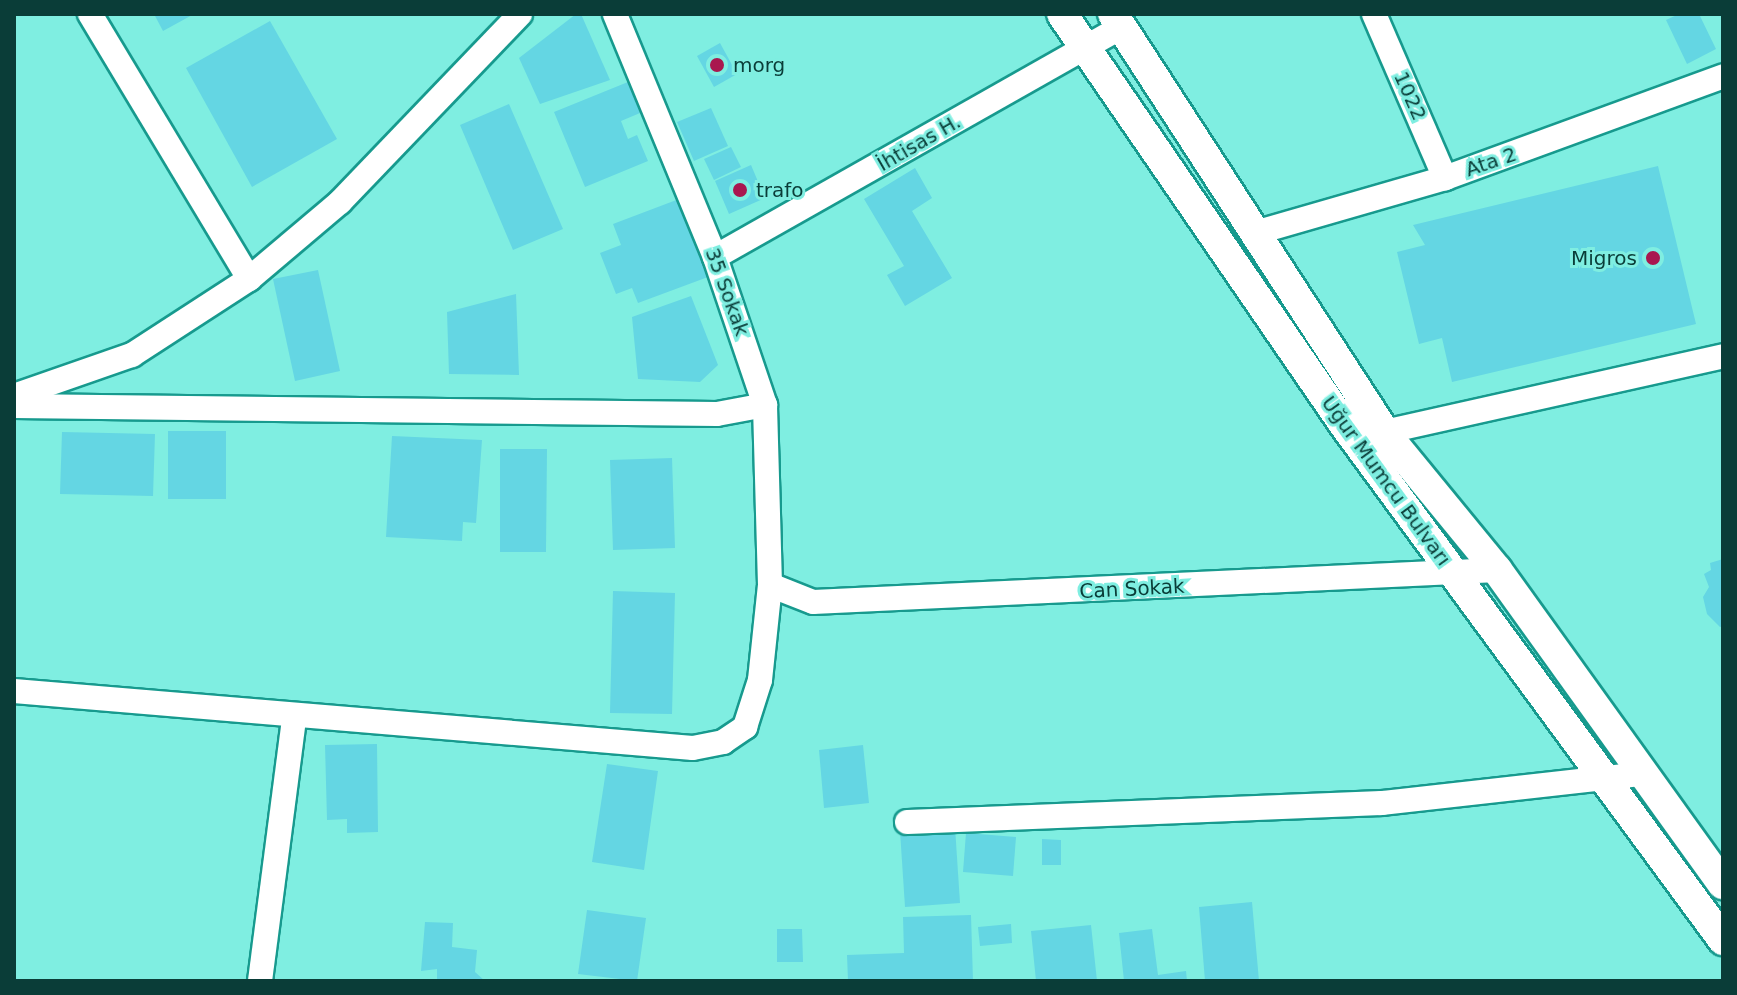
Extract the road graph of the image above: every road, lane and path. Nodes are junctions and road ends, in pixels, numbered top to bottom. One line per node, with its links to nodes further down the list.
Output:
1 (90, 14): 12 (street)
2 (520, 14): 12 (street)
3 (615, 14): 11 (street, 35 Sokak)
4 (1062, 14): 7 (street, Uğur Mumcu Bulvarı)
5 (1374, 14): 9 (street, 1022)
6 (1118, 20): 7 (street, İhtisas H.); 10 (street, Uğur Mumcu Bulvarı)
7 (1086, 47): 11 (street, İhtisas H.); 19 (street, Uğur Mumcu Bulvarı)
8 (1723, 76): 9 (street, Ata 2)
9 (1445, 178): 10 (street, Ata 2)
10 (1255, 233): 17 (street, Uğur Mumcu Bulvarı)
11 (715, 257): 15 (street, 35 Sokak)
12 (249, 279): 14 (street)
13 (1723, 356): 17 (street)
14 (14, 396)
15 (765, 405): 16 (street); 20 (street, 35 Sokak)
16 (14, 406)
17 (1384, 432): 18 (street, Uğur Mumcu Bulvarı)
18 (1497, 570): 19 (street, Can Sokak); 23 (street, Uğur Mumcu Bulvarı)
19 (1452, 572): 20 (street, Can Sokak); 24 (street, Uğur Mumcu Bulvarı)
20 (770, 585): 22 (street, 35 Sokak)
21 (14, 691): 22 (street, 35 Sokak)
22 (294, 718): 28 (street)
23 (1641, 774): 24 (street); 26 (street, Uğur Mumcu Bulvarı)
24 (1601, 779): 25 (street); 27 (street, Uğur Mumcu Bulvarı)
25 (907, 822)
26 (1723, 884)
27 (1723, 940)
28 (260, 981)

